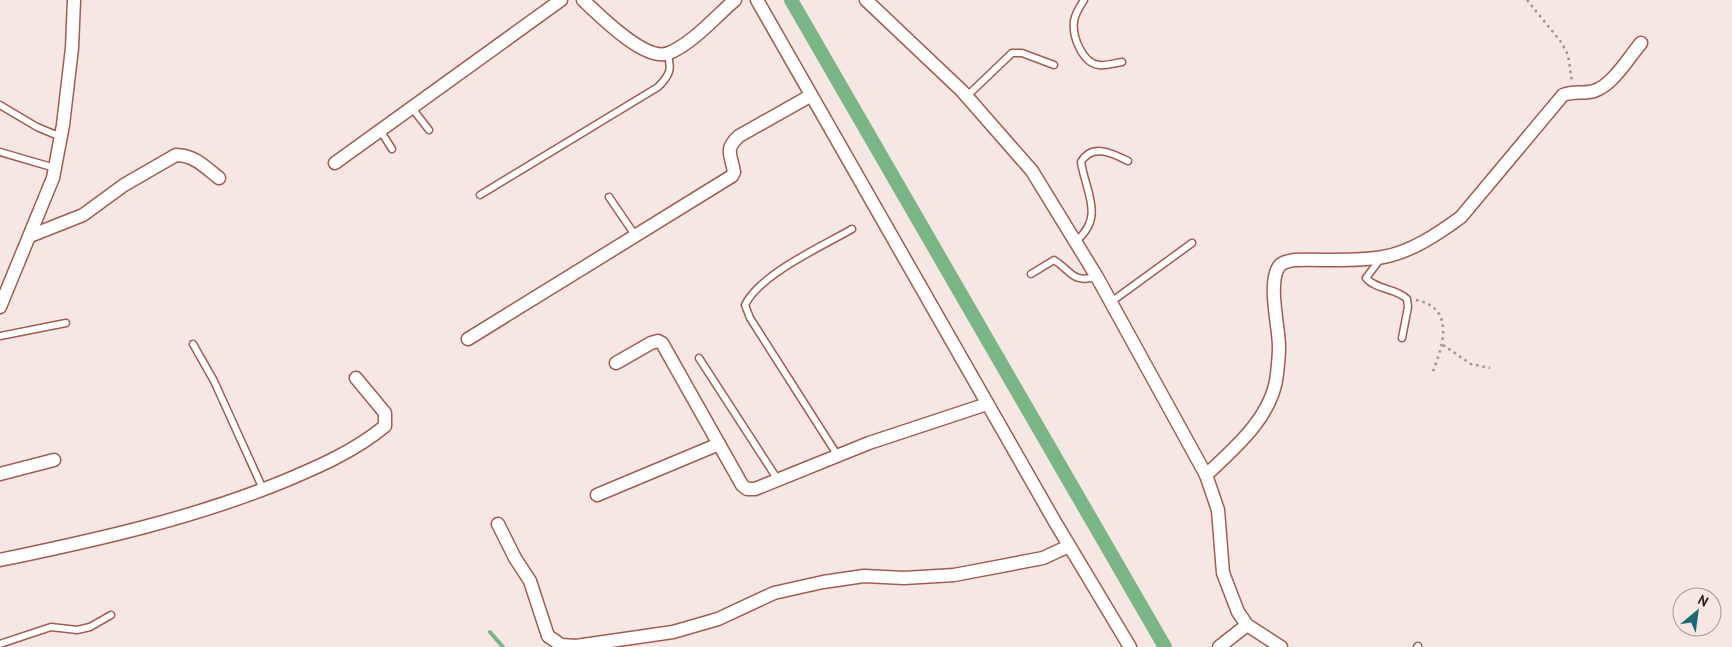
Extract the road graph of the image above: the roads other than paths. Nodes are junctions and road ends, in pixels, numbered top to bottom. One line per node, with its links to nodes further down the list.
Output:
1 (74, 0): 18 (street)
2 (561, 0): 15 (street)
3 (583, 0): 9 (street)
4 (757, 0): 12 (street)
5 (866, 0): 13 (street)
6 (1084, 0): 10 (lane)
7 (731, 2): 9 (street)
8 (1641, 43): 32 (street)
9 (667, 54): 25 (lane)
10 (1122, 62)
11 (1054, 65): 13 (lane)
12 (810, 96): 28 (street); 45 (street)
13 (967, 96): 30 (street)
14 (0, 105): 18 (lane)
15 (412, 108): 16 (street); 17 (lane)
16 (380, 130): 19 (lane); 22 (street)
17 (429, 130)
18 (61, 137): 23 (street)
19 (392, 149)
20 (0, 152): 23 (lane)
21 (1128, 161): 30 (lane)
22 (335, 163)
23 (55, 168): 29 (street)
24 (219, 178): 29 (street)
25 (480, 195)
26 (609, 197): 28 (lane)
27 (852, 229): 47 (lane)
28 (635, 235): 40 (street)
29 (30, 236): 36 (street)
30 (1076, 241): 34 (street)
31 (1192, 243): 35 (lane)
32 (1382, 257): 39 (lane); 50 (street)
33 (1031, 274): 34 (lane)
34 (1097, 277): 35 (street)
35 (1111, 302): 50 (street)
36 (0, 307)
37 (66, 323): 38 (lane)
38 (0, 336)
39 (1402, 338)
40 (468, 339)
41 (193, 344): 52 (lane)
42 (700, 358): 51 (lane)
43 (616, 363): 46 (street)
44 (356, 378): 52 (street)
45 (987, 404): 47 (street); 55 (street)
46 (719, 444): 51 (street); 53 (street)
47 (838, 456): 51 (street)
48 (54, 460): 49 (street)
49 (0, 474)
50 (1206, 475): 58 (street)
51 (778, 480)
52 (263, 489): 56 (street)
53 (597, 495)
54 (498, 524): 55 (street)
55 (1069, 546): 60 (street)
56 (0, 560)
57 (111, 615): 59 (lane)
58 (1246, 624): 61 (street); 62 (street)
59 (0, 644)
60 (1130, 647)
61 (1219, 647)
62 (1281, 647)

